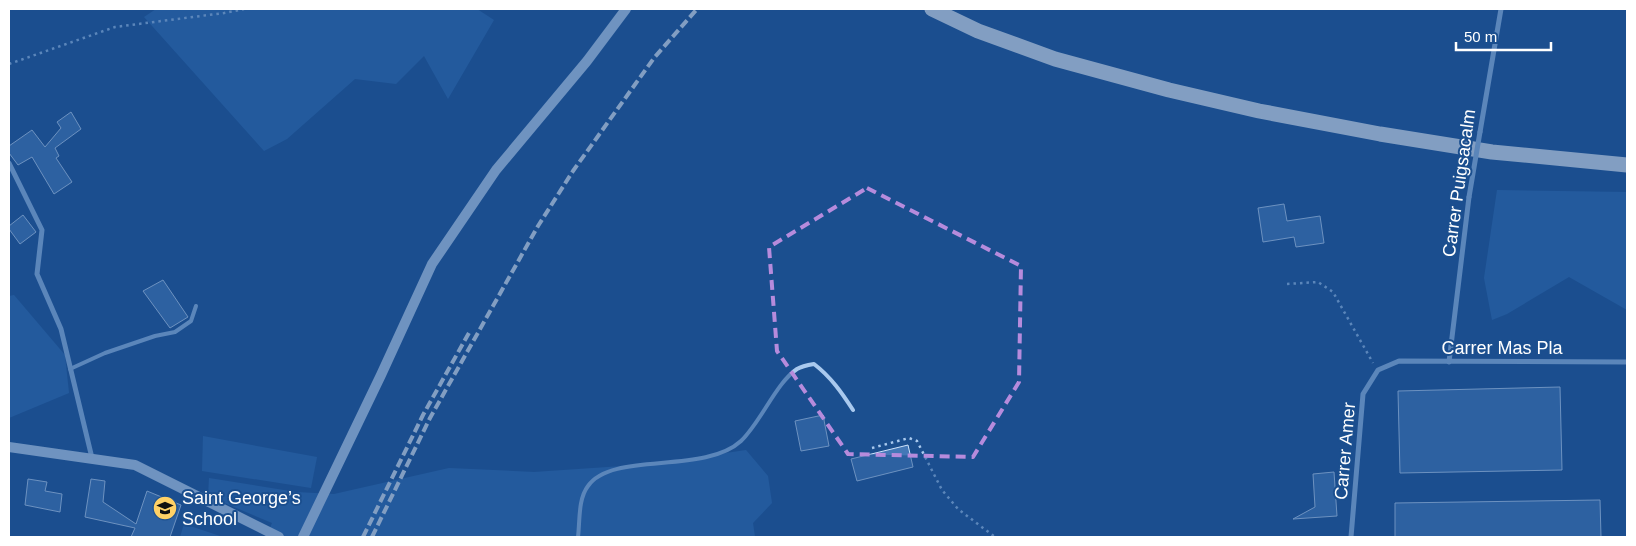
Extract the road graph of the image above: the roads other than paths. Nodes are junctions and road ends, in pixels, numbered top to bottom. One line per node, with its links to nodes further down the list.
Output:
1 (626, 9): 15 (street)
2 (932, 9): 5 (highway)
3 (1501, 9): 7 (street, Carrer Puigsacalm, bridge)
4 (9, 163): 9 (street)
5 (1627, 165)
6 (196, 306): 9 (lane)
7 (1449, 362): 8 (street, Carrer Mas Pla); 10 (street, Carrer Mas Pla)
8 (1627, 362)
9 (70, 369): 13 (street)
10 (1378, 370): 17 (street, Carrer Amer)
11 (852, 410): 16 (lane)
12 (9, 447): 13 (street)
13 (92, 459): 14 (street)
14 (279, 537)
15 (303, 537)
16 (578, 537)
17 (1351, 537)

